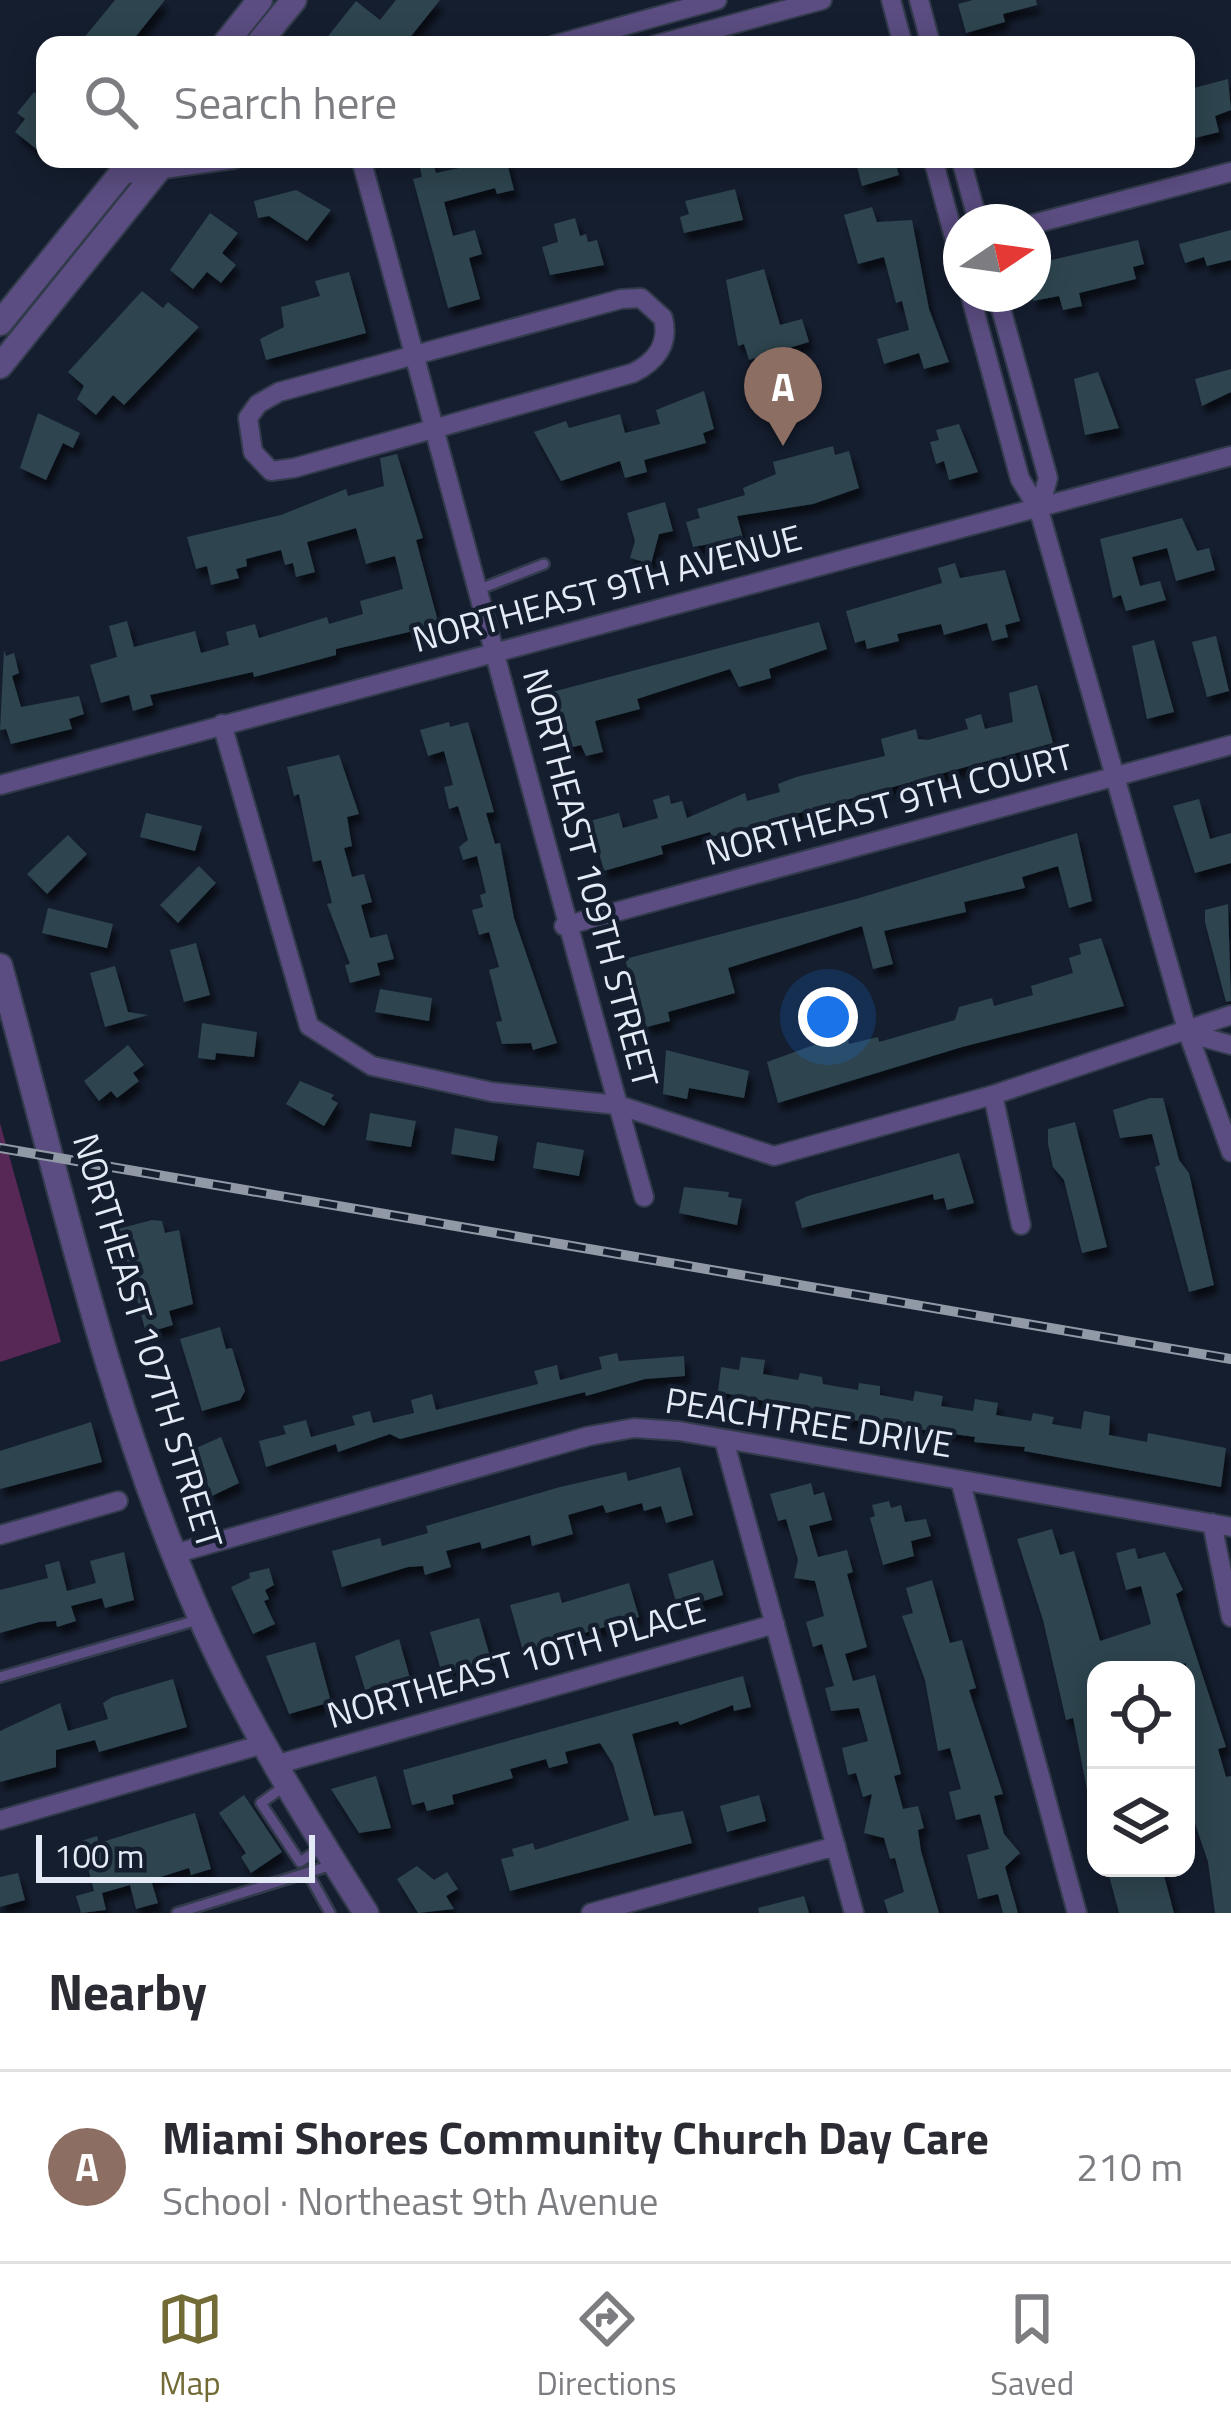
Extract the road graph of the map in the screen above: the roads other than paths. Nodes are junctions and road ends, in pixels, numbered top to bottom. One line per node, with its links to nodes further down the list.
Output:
1 (260, 0): 7 (street)
2 (293, 0): 8 (street)
3 (717, 0): 9 (street)
4 (822, 0): 10 (street)
5 (891, 0): 11 (street)
6 (919, 0): 12 (street)
7 (231, 36)
8 (264, 36)
9 (587, 36)
10 (689, 36)
11 (901, 36)
12 (929, 36)
13 (125, 168): 24 (street)
14 (161, 168): 26 (street)
15 (363, 168): 25 (street, NORTHEAST 109TH STREET)
16 (936, 168): 19 (street)
17 (963, 168): 20 (street)
18 (1231, 172): 21 (street)
19 (946, 204)
20 (973, 204)
21 (1051, 219)
22 (975, 312): 29 (street)
23 (1002, 312): 29 (street)
24 (0, 323)
25 (415, 354): 27 (street, NORTHEAST 109TH STREET); 27 (street); 27 (street)
26 (0, 366)
27 (436, 428): 31 (street, NORTHEAST 109TH STREET)
28 (1231, 456): 29 (street, NORTHEAST 9TH AVENUE)
29 (1039, 510): 32 (street, NORTHEAST 9TH AVENUE); 35 (street)
30 (544, 564): 31 (lane)
31 (480, 589): 32 (street, NORTHEAST 109TH STREET)
32 (496, 650): 33 (street, NORTHEAST 9TH AVENUE); 37 (street, NORTHEAST 109TH STREET)
33 (222, 724): 36 (street, NORTHEAST 9TH AVENUE); 43 (street)
34 (1231, 745): 35 (street, NORTHEAST 9TH COURT)
35 (1113, 778): 37 (street, NORTHEAST 9TH COURT); 40 (street)
36 (0, 785)
37 (564, 926): 43 (street, NORTHEAST 109TH STREET)
38 (0, 967): 52 (street, NORTHEAST 107TH STREET)
39 (1231, 1016): 40 (street)
40 (1187, 1033): 41 (street); 42 (street); 44 (street)
41 (1231, 1045)
42 (993, 1095): 43 (street); 46 (street)
43 (618, 1105): 45 (street, NORTHEAST 109TH STREET)
44 (1231, 1152)
45 (644, 1197)
46 (1021, 1225)
47 (724, 1440): 48 (street, PEACHTREE DRIVE); 52 (street, PEACHTREE DRIVE); 55 (street)
48 (960, 1480): 50 (street, PEACHTREE DRIVE); 67 (street)
49 (118, 1501): 51 (street)
50 (1222, 1525): 53 (street)
51 (0, 1535)
52 (174, 1554): 54 (street, NORTHEAST 107TH STREET)
53 (1231, 1617)
54 (201, 1618): 56 (lane); 57 (street, NORTHEAST 107TH STREET)
55 (775, 1624): 57 (street, NORTHEAST 10TH PLACE); 59 (street)
56 (0, 1677)
57 (275, 1765): 58 (street, NORTHEAST 10TH PLACE); 60 (street, NORTHEAST 107TH STREET)
58 (0, 1820)
59 (836, 1846): 65 (street); 66 (street)
60 (329, 1855): 61 (lane); 64 (street, NORTHEAST 107TH STREET)
61 (309, 1875): 62 (lane); 63 (lane)
62 (177, 1913)
63 (330, 1913)
64 (365, 1913)
65 (592, 1913)
66 (854, 1913)
67 (1078, 1913)

